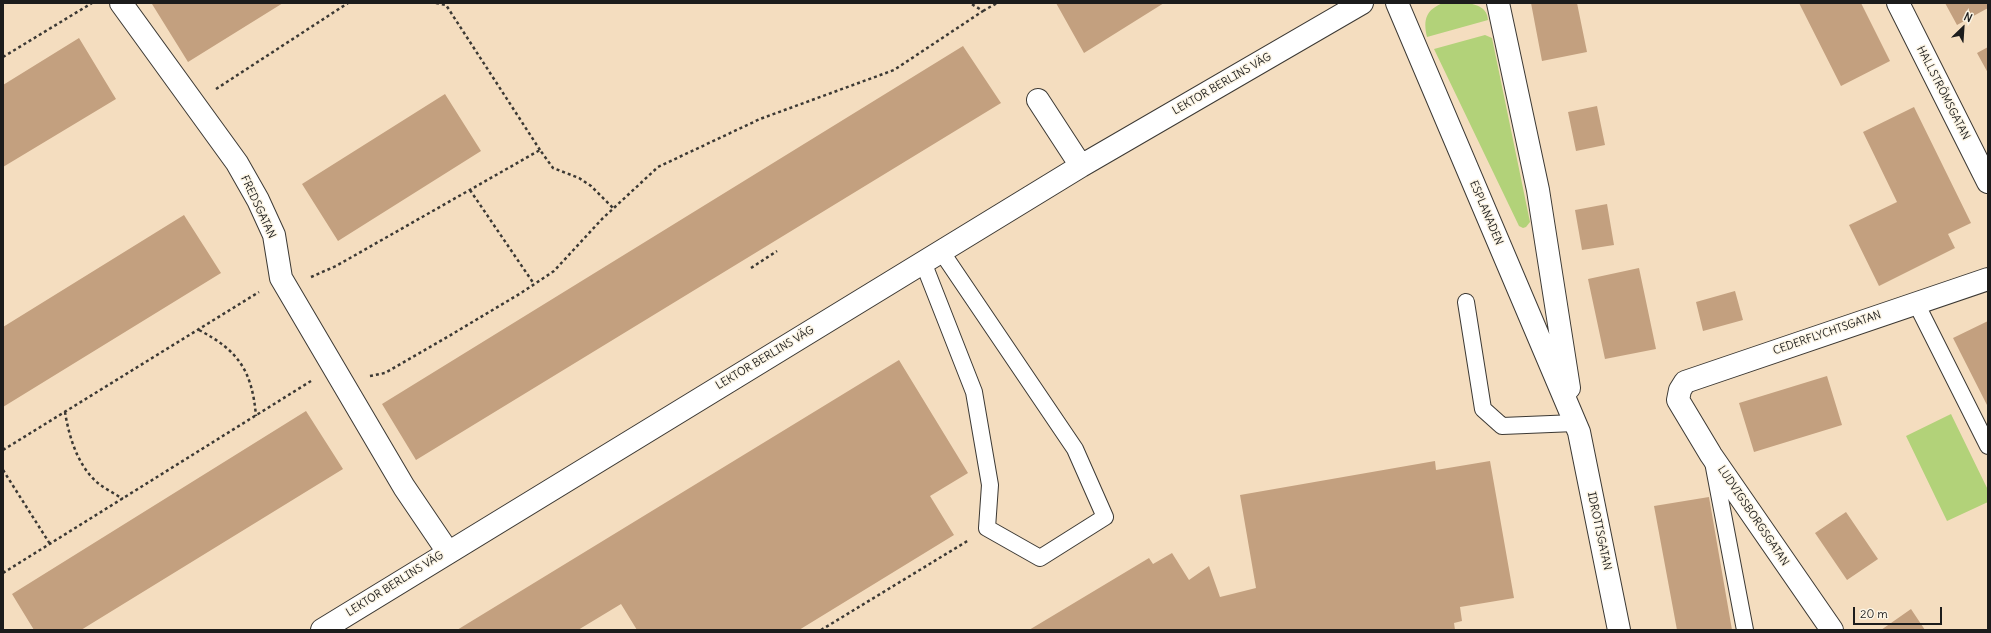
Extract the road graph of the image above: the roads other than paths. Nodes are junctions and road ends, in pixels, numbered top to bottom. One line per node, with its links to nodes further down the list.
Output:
1 (121, 3): 17 (street, FREDSGATAN)
2 (1362, 3): 7 (street, LEKTOR BERLINS VÄG)
3 (1397, 3): 14 (street, ESPLANADEN)
4 (1498, 3): 14 (street)
5 (1898, 3): 8 (street, HALLSTRÖMSGATAN)
6 (1038, 100): 7 (street)
7 (1081, 166): 9 (street, LEKTOR BERLINS VÄG)
8 (1988, 182)
9 (932, 257): 9 (lane); 18 (street, LEKTOR BERLINS VÄG)
10 (1988, 279): 12 (street, CEDERFLYCHTSGATAN)
11 (1466, 302): 14 (lane)
12 (1916, 303): 13 (street, CEDERFLYCHTSGATAN); 15 (lane)
13 (1678, 400): 16 (street, LUDVIGSBORGSGATAN)
14 (1577, 428): 20 (street, IDROTTSGATAN)
15 (1988, 446)
16 (1711, 455): 21 (lane); 22 (street, LUDVIGSBORGSGATAN)
17 (404, 487): 18 (street, LEKTOR BERLINS VÄG)
18 (448, 552): 19 (street, LEKTOR BERLINS VÄG)
19 (322, 630)
20 (1619, 630)
21 (1745, 630)
22 (1832, 630)

